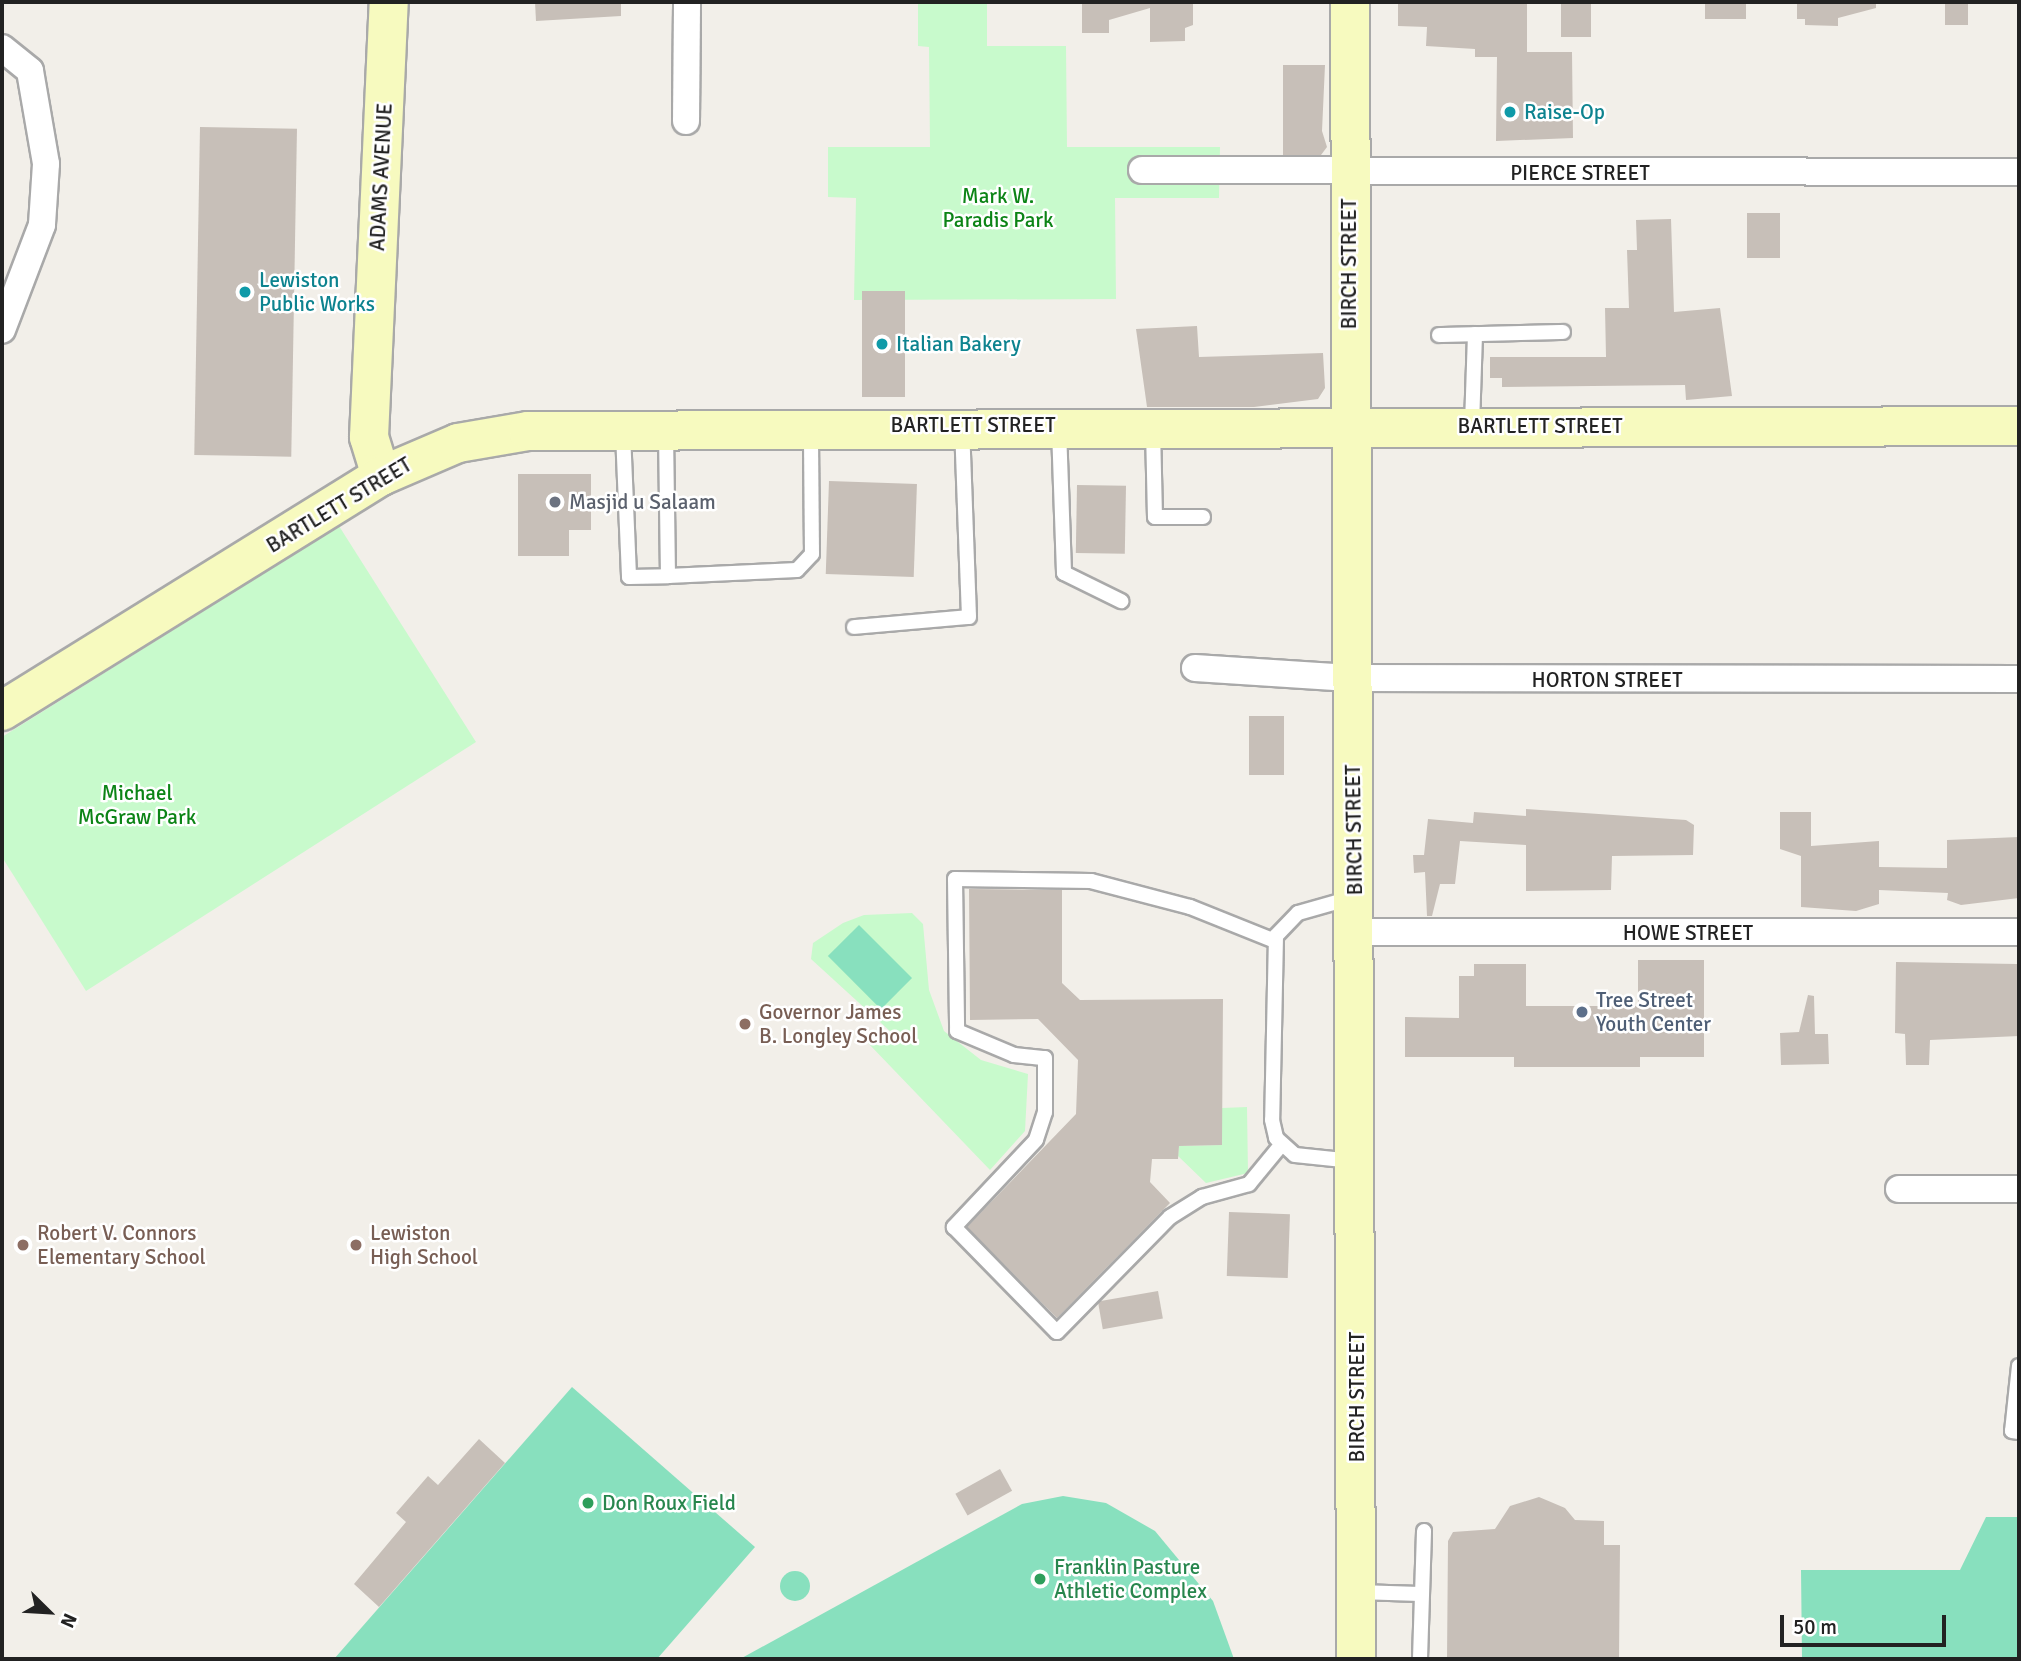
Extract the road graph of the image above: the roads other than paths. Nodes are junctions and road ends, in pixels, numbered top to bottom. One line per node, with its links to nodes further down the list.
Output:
1 (389, 2): 22 (street, ADAMS AVENUE)
2 (687, 2): 5 (street)
3 (1350, 2): 8 (street, BIRCH STREET)
4 (2, 48): 9 (street)
5 (686, 121)
6 (1142, 170): 8 (street, PIERCE STREET)
7 (2019, 172): 8 (street, PIERCE STREET)
8 (1349, 173): 16 (street, BIRCH STREET)
9 (2, 330)
10 (1563, 332): 11 (lane)
11 (1475, 334): 12 (lane); 17 (lane)
12 (1439, 335)
13 (962, 425): 14 (street, BARTLETT STREET); 19 (street, BARTLETT STREET); 26 (lane)
14 (1059, 425): 15 (street, BARTLETT STREET); 25 (lane)
15 (1153, 425): 16 (street, BARTLETT STREET); 23 (lane)
16 (1350, 426): 17 (street, BARTLETT STREET); 28 (street, BIRCH STREET)
17 (1472, 426): 18 (street, BARTLETT STREET)
18 (2019, 426)
19 (810, 427): 21 (street, BARTLETT STREET); 24 (lane)
20 (623, 428): 21 (street, BARTLETT STREET); 22 (street, BARTLETT STREET); 24 (lane)
21 (666, 428): 24 (lane)
22 (381, 476): 30 (street, BARTLETT STREET)
23 (1203, 517)
24 (668, 576)
25 (1121, 601)
26 (854, 627)
27 (1195, 668): 28 (street, HORTON STREET)
28 (1350, 678): 29 (street, HORTON STREET); 31 (street, BIRCH STREET)
29 (2019, 678)
30 (2, 711)
31 (1356, 914): 32 (street, HOWE STREET); 33 (lane); 35 (street, BIRCH STREET)
32 (2019, 932)
33 (1275, 942): 34 (lane); 34 (lane)
34 (1281, 1145): 35 (lane)
35 (1358, 1161): 41 (street, BIRCH STREET)
36 (1899, 1189): 37 (street)
37 (2019, 1189)
38 (2019, 1366): 39 (lane)
39 (2019, 1432)
40 (1424, 1531): 42 (lane)
41 (1357, 1592): 42 (lane); 43 (street, BIRCH STREET)
42 (1420, 1594): 44 (lane)
43 (1356, 1659)
44 (1420, 1659)

